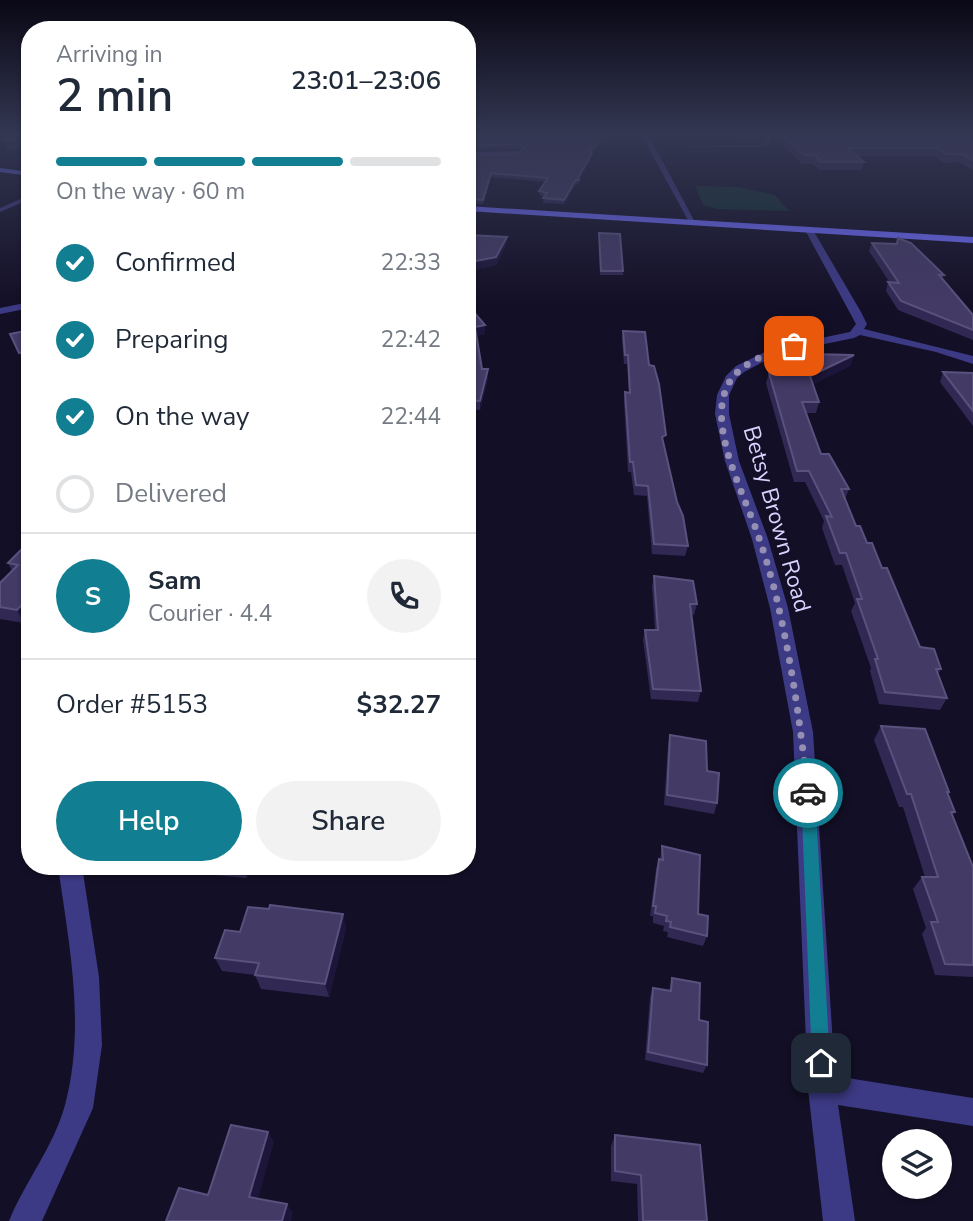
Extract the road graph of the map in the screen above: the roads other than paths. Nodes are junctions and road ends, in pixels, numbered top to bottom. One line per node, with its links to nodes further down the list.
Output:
1 (676, 191): 5 (street)
2 (21, 201): 3 (lane)
3 (0, 210)
4 (476, 210): 5 (main road)
5 (693, 222): 6 (main road)
6 (809, 230): 7 (main road); 10 (street)
7 (973, 240)
8 (21, 307): 9 (street)
9 (0, 311)
10 (859, 331): 11 (street); 13 (street, Betsy Brown Road)
11 (973, 360)
12 (71, 875): 15 (street)
13 (822, 1089): 14 (street); 16 (street, Betsy Brown Road)
14 (973, 1112)
15 (24, 1221)
16 (839, 1221)

